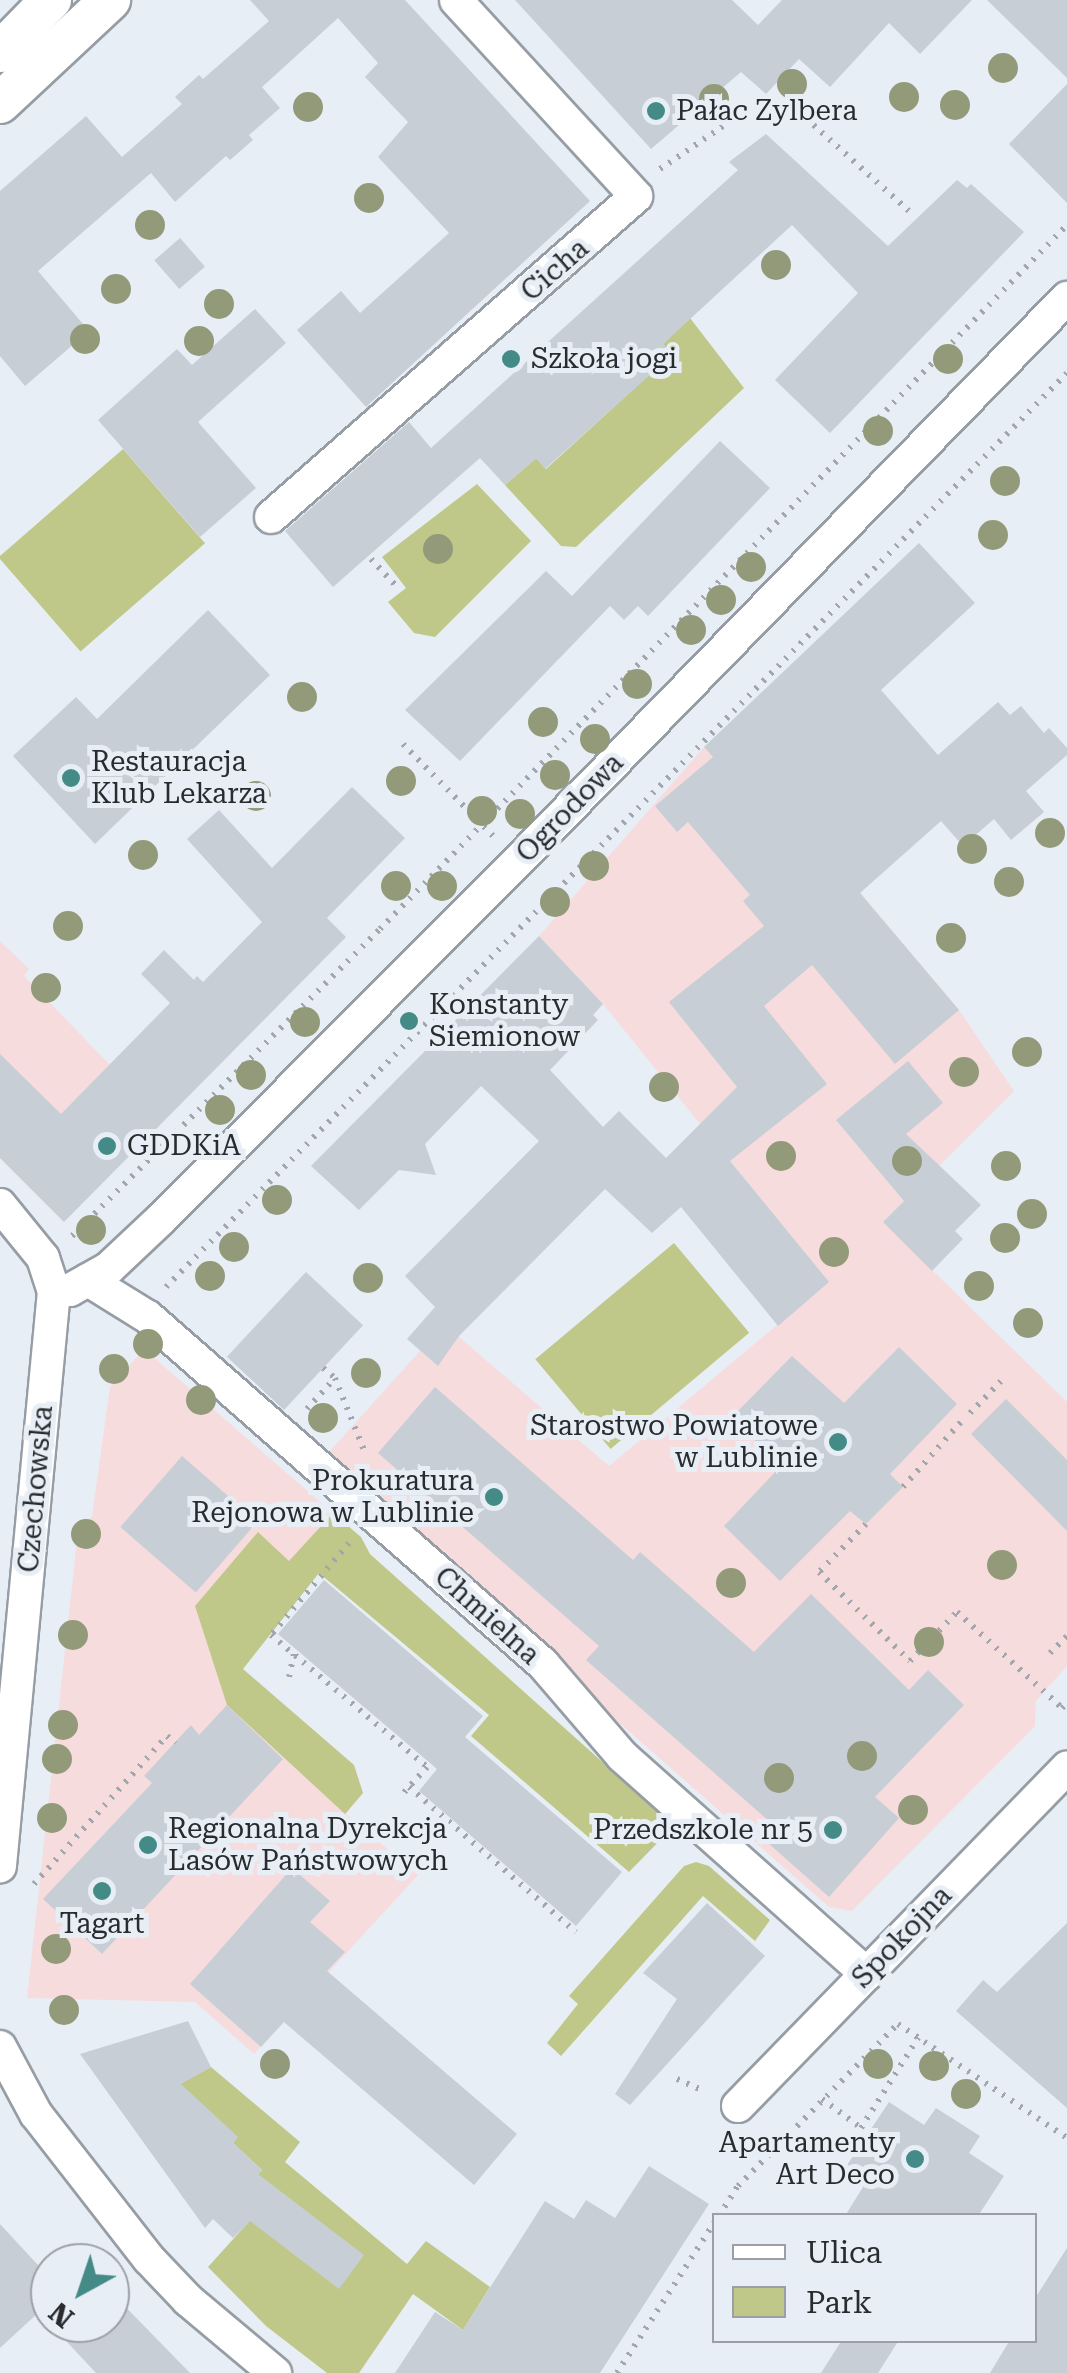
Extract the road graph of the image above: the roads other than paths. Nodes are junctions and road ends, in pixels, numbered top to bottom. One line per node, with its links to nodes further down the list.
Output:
1 (51, 0): 4 (street)
2 (110, 0): 5 (street)
3 (456, 0): 7 (street, Cicha)
4 (0, 52)
5 (0, 103)
6 (1067, 298): 9 (street, Ogrodowa)
7 (272, 517)
8 (0, 1205): 10 (street)
9 (88, 1280): 10 (street, Ogrodowa); 13 (street, Chmielna)
10 (54, 1291): 12 (street, Czechowska)
11 (1067, 1768): 13 (street, Spokojna)
12 (0, 1866)
13 (867, 1974): 15 (street, Spokojna)
14 (0, 2048): 16 (street)
15 (738, 2106)
16 (275, 2373)

